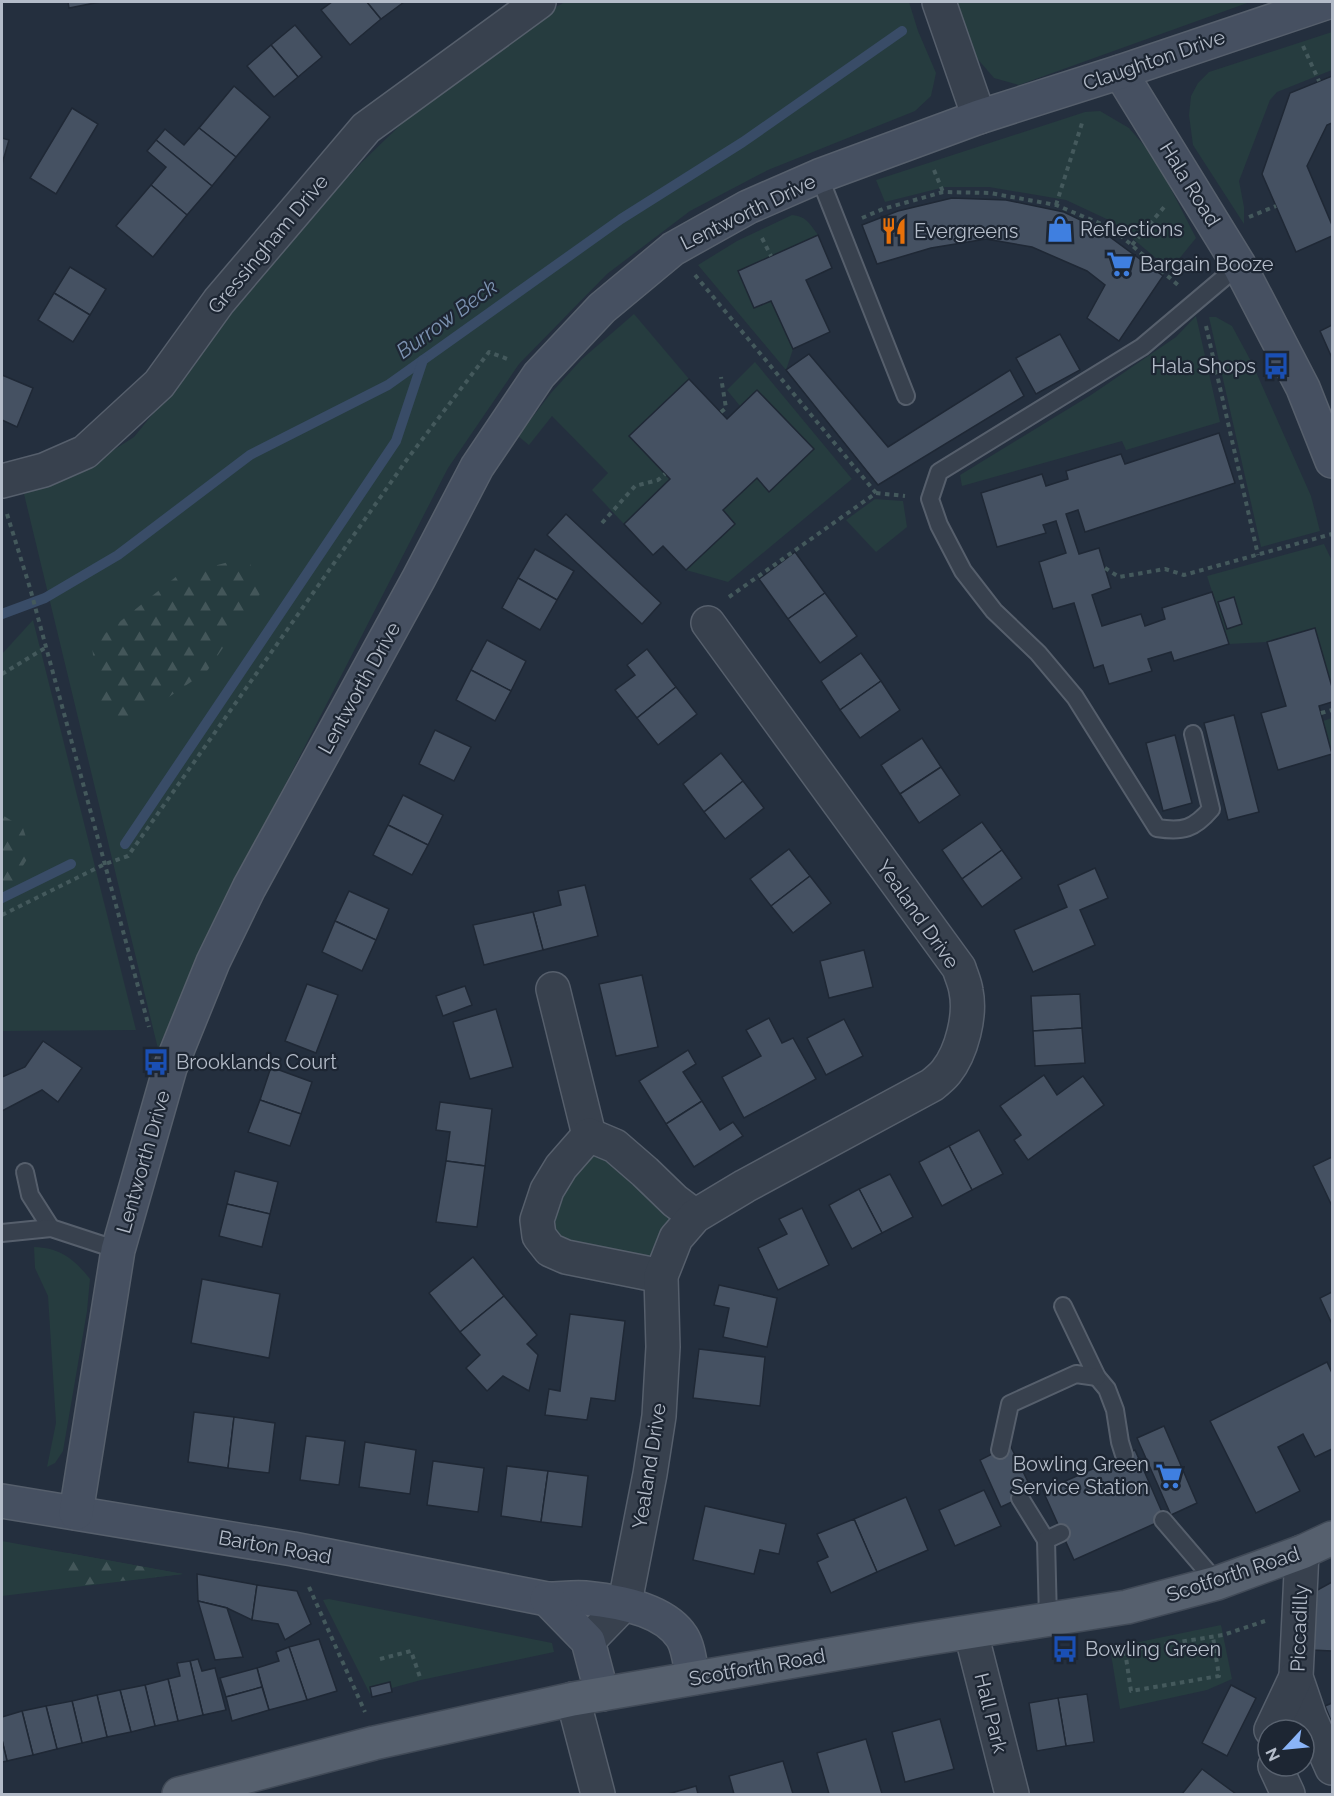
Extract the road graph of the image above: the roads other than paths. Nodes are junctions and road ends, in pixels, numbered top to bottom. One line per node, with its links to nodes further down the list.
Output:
1 (539, 2): 10 (street, Gressingham Drive)
2 (939, 2): 5 (street)
3 (1321, 3): 4 (street, Claughton Drive)
4 (1108, 76): 5 (street, Claughton Drive); 7 (street, Hala Road)
5 (979, 117): 6 (street, Lentworth Drive)
6 (819, 176): 8 (lane); 19 (street, Lentworth Drive)
7 (1239, 265): 9 (street, Hala Road); 12 (lane)
8 (906, 396)
9 (1332, 461)
10 (3, 494)
11 (708, 623): 16 (street, Yealand Drive)
12 (1193, 734)
13 (553, 990): 14 (street)
14 (589, 1135): 16 (street); 20 (street)
15 (25, 1172): 17 (lane)
16 (695, 1216): 20 (street, Yealand Drive)
17 (51, 1228): 18 (lane); 19 (lane)
18 (2, 1233)
19 (118, 1250): 27 (street, Lentworth Drive)
20 (661, 1276): 33 (street, Yealand Drive)
21 (1063, 1306): 22 (lane)
22 (1097, 1377): 23 (lane); 24 (lane)
23 (1000, 1450)
24 (1124, 1455)
25 (1020, 1498): 34 (lane)
26 (2, 1500): 27 (street, Barton Road)
27 (76, 1513): 32 (street, Barton Road)
28 (1163, 1520): 31 (lane)
29 (1332, 1538): 30 (main road, Scotforth Road)
30 (1302, 1552): 31 (main road, Scotforth Road); 37 (street, Piccadilly)
31 (1217, 1583): 34 (main road, Scotforth Road)
32 (547, 1599): 33 (street, Barton Road); 36 (street)
33 (624, 1604): 36 (street); 38 (street, Barton Road)
34 (1048, 1619): 35 (main road, Scotforth Road)
35 (971, 1633): 38 (main road, Scotforth Road); 45 (street, Hall Park)
36 (588, 1641): 39 (street)
37 (1296, 1677): 40 (street); 41 (street, Piccadilly)
38 (693, 1678): 39 (main road, Scotforth Road)
39 (587, 1697): 43 (main road, Scotforth Road); 44 (street)
40 (1276, 1718)
41 (1332, 1768)
42 (1281, 1778): 46 (street)
43 (179, 1794)
44 (598, 1794)
45 (1011, 1794)
46 (1288, 1794)

